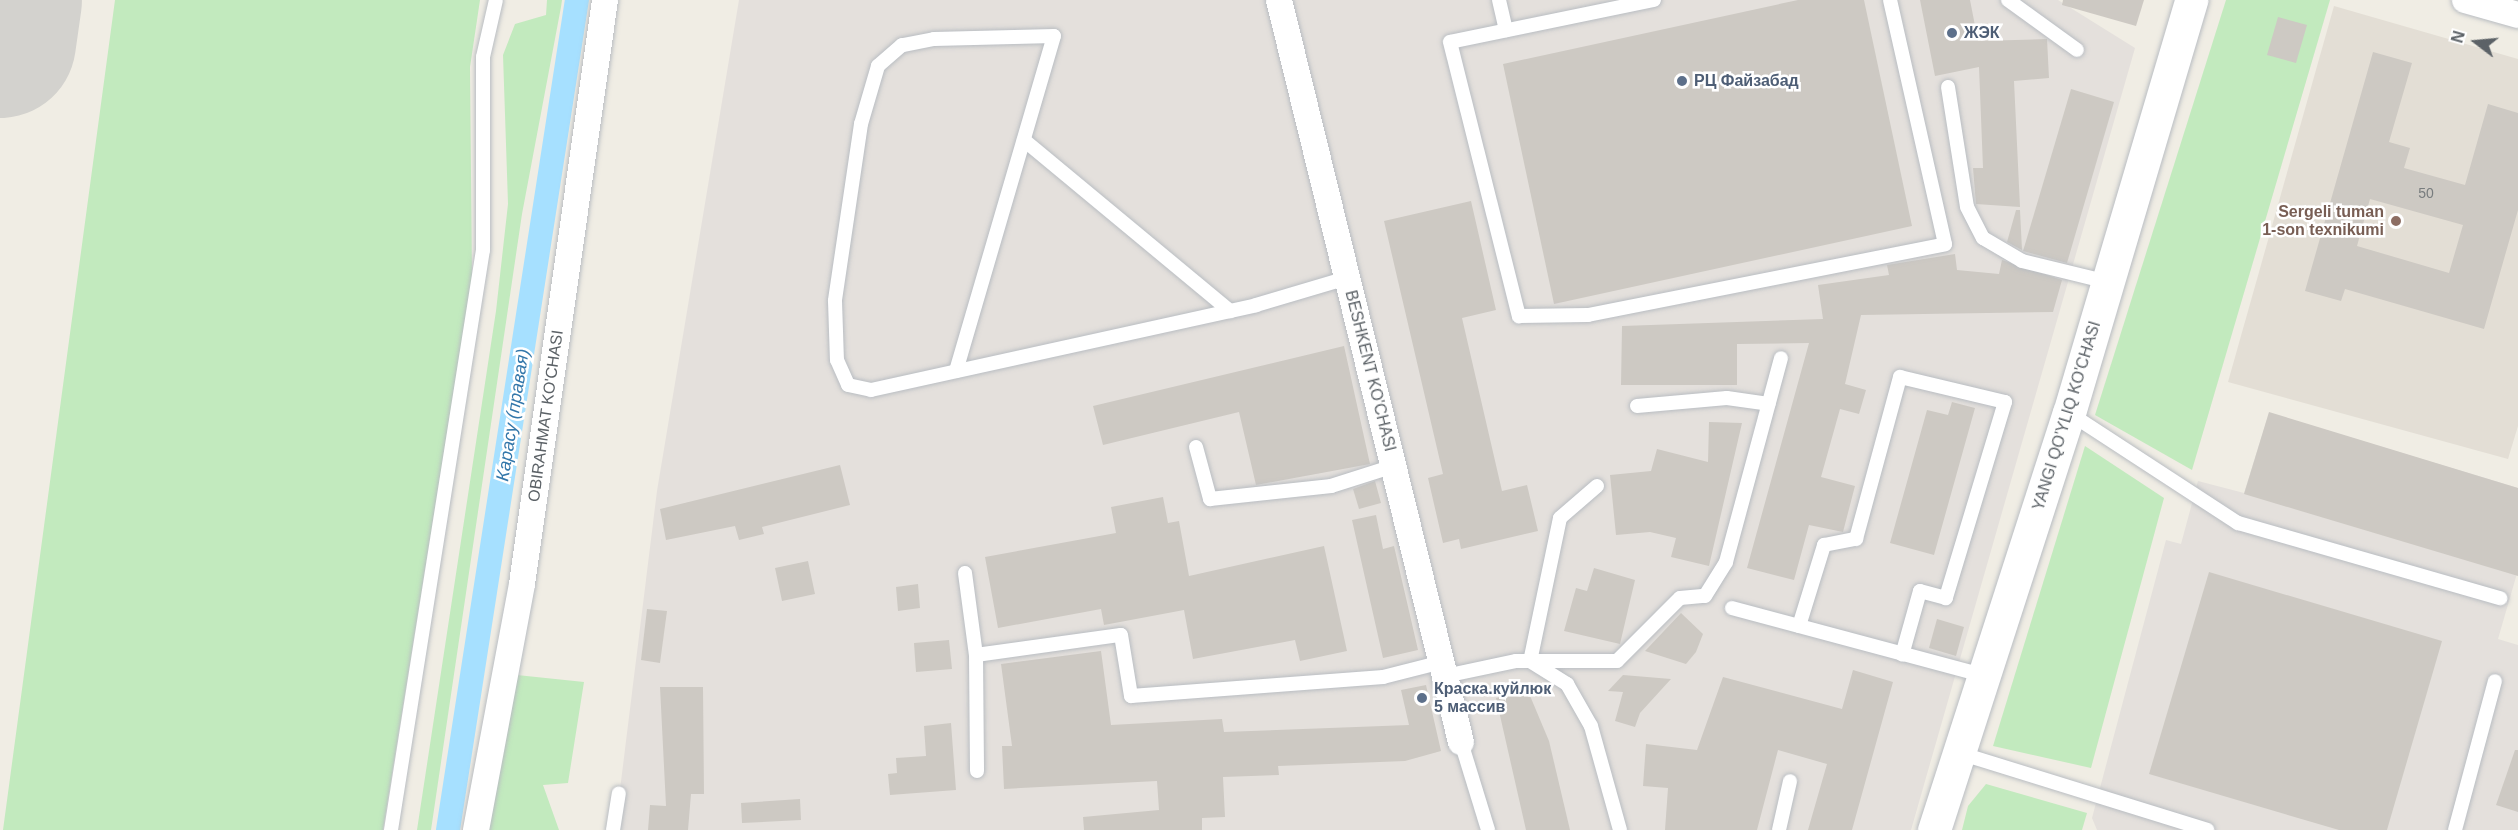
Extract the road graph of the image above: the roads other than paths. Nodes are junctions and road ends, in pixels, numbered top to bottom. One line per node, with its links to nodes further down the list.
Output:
1 (496, 0): 41 (lane)
2 (605, 0): 42 (street, OBIRAHMAT KO'CHASI)
3 (1279, 0): 15 (street, BESHKENT KO'CHASI)
4 (1499, 0): 11 (lane)
5 (1654, 0): 11 (lane)
6 (1890, 0): 11 (lane)
7 (2008, 0): 12 (lane)
8 (2191, 0): 16 (street, YANGI QO'YLIQ KO'CHASI)
9 (2465, 0): 10 (street)
10 (2518, 15)
11 (1506, 30)
12 (2077, 50)
13 (1948, 87): 16 (lane)
14 (1023, 140): 17 (lane); 19 (lane); 19 (lane)
15 (1347, 278): 17 (lane); 24 (street, BESHKENT KO'CHASI)
16 (2108, 282): 22 (street, YANGI QO'YLIQ KO'CHASI)
17 (1230, 311): 19 (lane)
18 (1781, 358): 20 (lane)
19 (956, 371)
20 (1769, 404): 21 (lane); 32 (lane)
21 (1637, 406)
22 (2069, 413): 27 (lane); 34 (street, YANGI QO'YLIQ KO'CHASI)
23 (1196, 447): 24 (lane)
24 (1394, 466): 33 (street, BESHKENT KO'CHASI)
25 (1597, 486): 32 (lane)
26 (965, 573): 30 (lane)
27 (2500, 598)
28 (1732, 608): 29 (lane)
29 (1799, 626): 31 (lane); 31 (lane)
30 (976, 655): 33 (lane); 38 (lane)
31 (1902, 655): 34 (lane)
32 (1530, 661): 33 (lane); 45 (lane)
33 (1444, 669): 36 (street, BESHKENT KO'CHASI)
34 (1985, 676): 37 (street, YANGI QO'YLIQ KO'CHASI)
35 (2495, 681): 49 (lane)
36 (1461, 742): 44 (lane)
37 (1959, 753): 47 (street, YANGI QO'YLIQ KO'CHASI); 48 (lane)
38 (977, 771)
39 (1790, 781): 46 (lane)
40 (619, 793): 43 (lane)
41 (391, 830)
42 (476, 830)
43 (613, 830)
44 (1488, 830)
45 (1620, 830)
46 (1779, 830)
47 (1934, 830)
48 (2206, 830)
49 (2456, 830)

